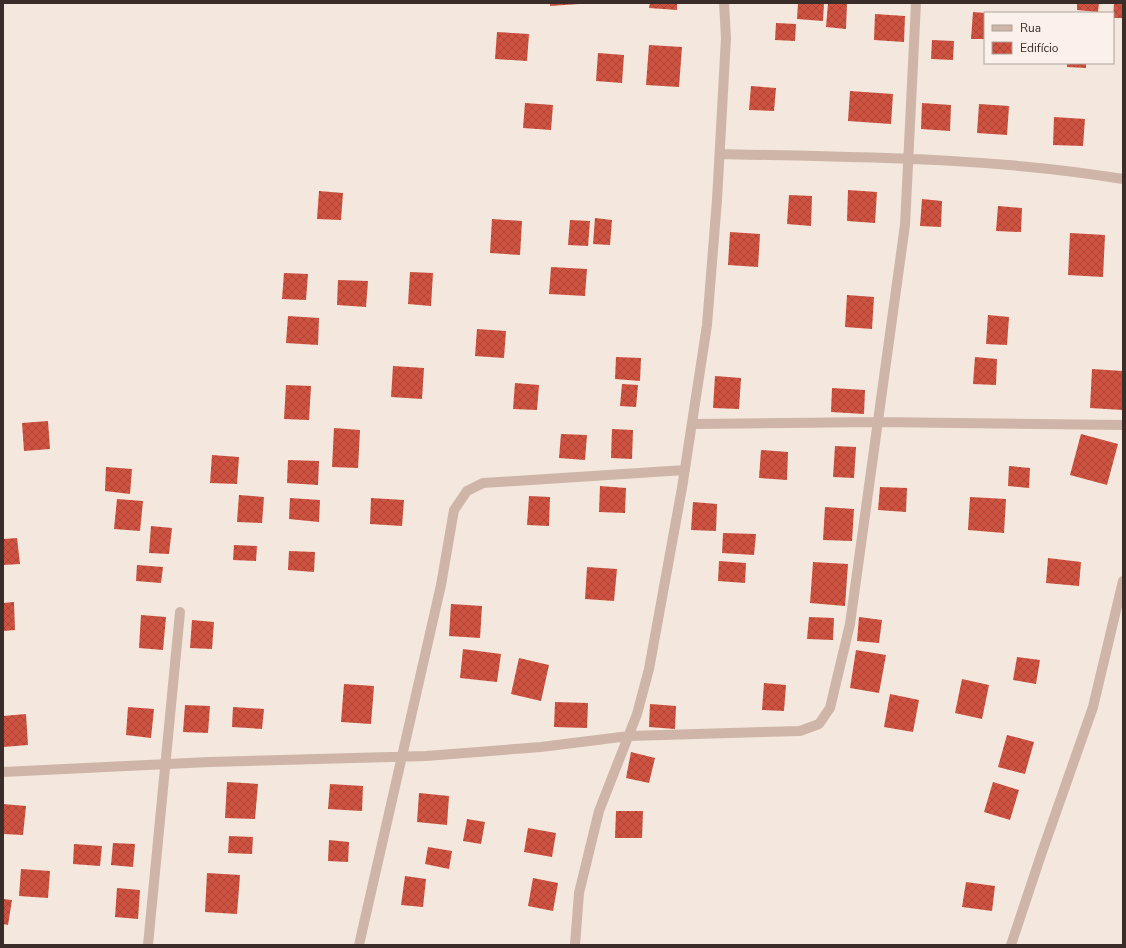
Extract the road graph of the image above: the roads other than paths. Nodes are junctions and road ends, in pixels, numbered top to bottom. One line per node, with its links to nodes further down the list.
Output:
1 (724, 3): 3 (street)
2 (916, 3): 4 (street)
3 (720, 154): 4 (street); 7 (street)
4 (909, 159): 5 (street); 6 (street)
5 (1123, 179)
6 (877, 422): 7 (street); 8 (street); 12 (street)
7 (692, 424): 9 (street)
8 (1123, 425)
9 (685, 470): 12 (street); 13 (street)
10 (1123, 581): 19 (street)
11 (180, 612): 14 (street)
12 (629, 736): 13 (street); 18 (street)
13 (402, 757): 14 (street); 17 (street)
14 (164, 764): 15 (street); 16 (street)
15 (3, 772)
16 (148, 945)
17 (359, 945)
18 (575, 945)
19 (1011, 945)

